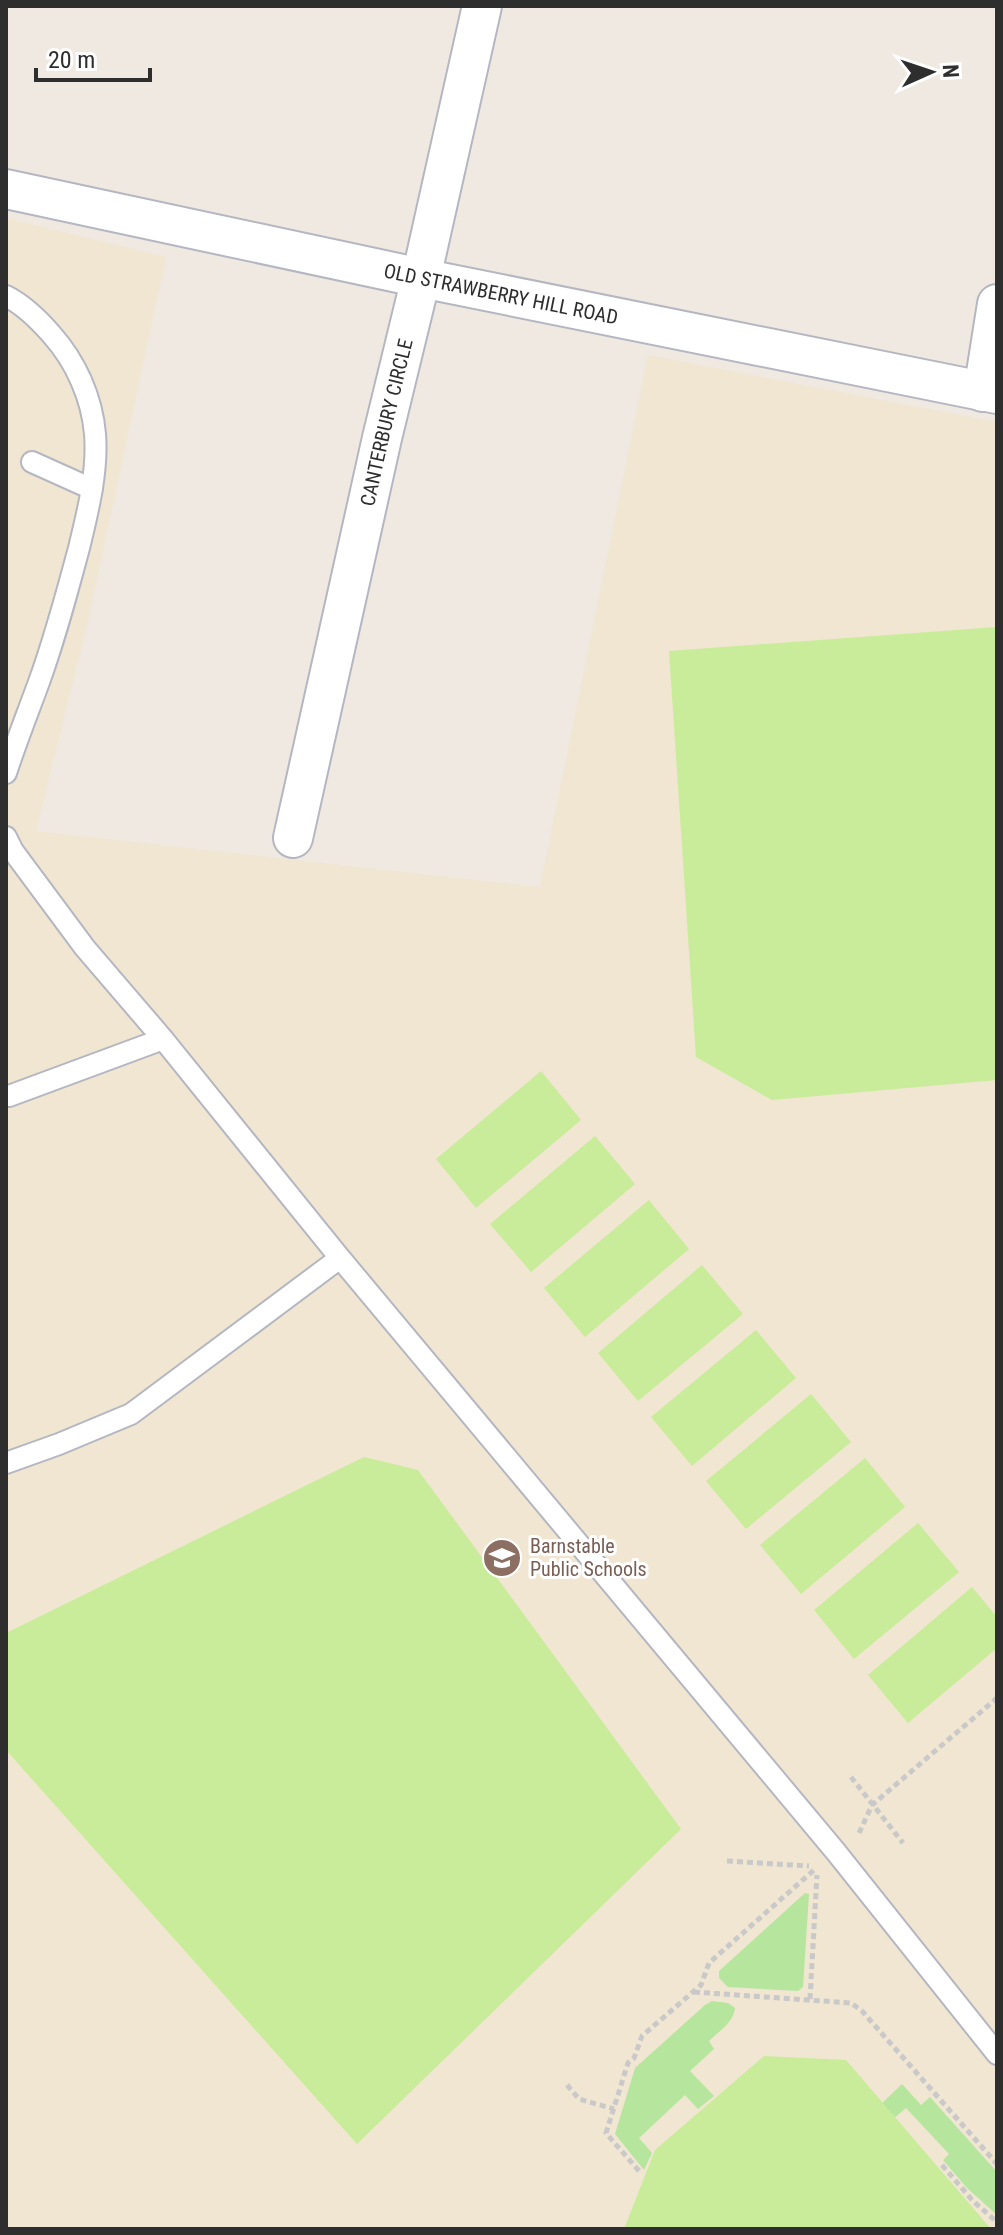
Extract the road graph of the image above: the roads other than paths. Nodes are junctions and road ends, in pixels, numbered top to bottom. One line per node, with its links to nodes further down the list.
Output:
1 (482, 6): 3 (street, CANTERBURY CIRCLE)
2 (6, 189): 3 (street, OLD STRAWBERRY HILL ROAD)
3 (421, 278): 6 (street, OLD STRAWBERRY HILL ROAD); 11 (street, CANTERBURY CIRCLE)
4 (6, 296): 8 (lane)
5 (997, 304): 6 (street)
6 (990, 393)
7 (32, 462): 8 (lane)
8 (92, 489): 9 (lane)
9 (6, 773)
10 (6, 837): 12 (lane)
11 (293, 838)
12 (163, 1039): 13 (lane); 14 (lane)
13 (9, 1096)
14 (340, 1258): 15 (lane); 16 (lane)
15 (6, 1463)
16 (997, 2054)

